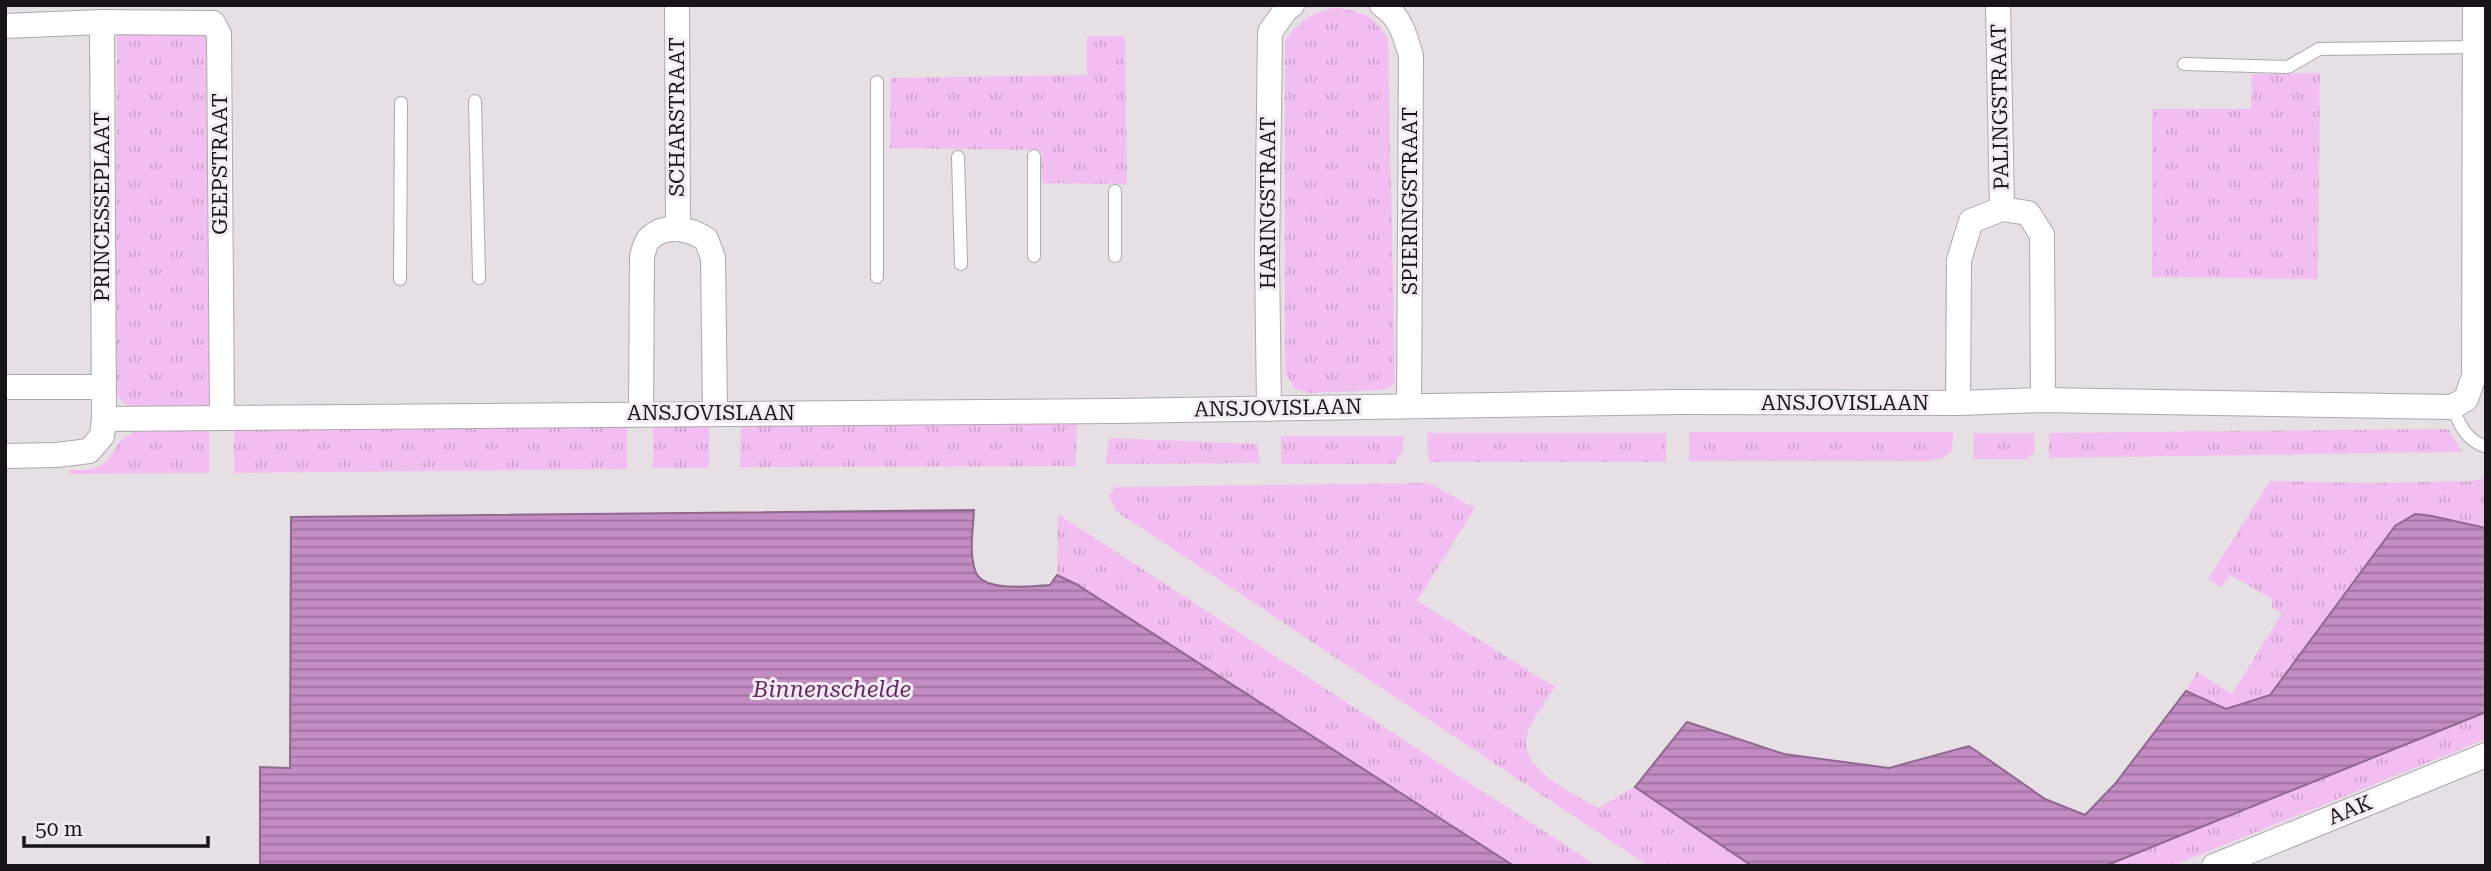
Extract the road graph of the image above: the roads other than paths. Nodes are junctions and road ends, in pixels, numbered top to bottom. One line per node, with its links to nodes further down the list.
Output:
1 (677, 5): 17 (street, SCHARSTRAAT)
2 (1292, 5): 30 (street, HARINGSTRAAT)
3 (1382, 5): 28 (street, SPIERINGSTRAAT)
4 (1998, 5): 16 (street, PALINGSTRAAT)
5 (2475, 5): 8 (street)
6 (102, 22): 7 (street); 25 (street, PRINCESSEPLAAT); 33 (street, GEEPSTRAAT)
7 (5, 26)
8 (2475, 47): 9 (lane); 29 (street)
9 (2184, 64)
10 (877, 82): 21 (lane)
11 (475, 101): 22 (lane)
12 (401, 103): 23 (lane)
13 (1034, 156): 18 (lane)
14 (958, 157): 20 (lane)
15 (1115, 191): 19 (lane)
16 (2002, 209): 26 (street, PALINGSTRAAT); 27 (street, PALINGSTRAAT)
17 (678, 228): 31 (street, SCHARSTRAAT); 32 (street, SCHARSTRAAT)
18 (1034, 256)
19 (1115, 256)
20 (961, 264)
21 (877, 277)
22 (479, 278)
23 (400, 279)
24 (5, 387): 25 (street)
25 (102, 387): 34 (street, PRINCESSEPLAAT)
26 (2043, 400): 27 (street, ANSJOVISLAAN); 29 (street, ANSJOVISLAAN)
27 (1958, 403): 28 (street, ANSJOVISLAAN)
28 (1409, 405): 30 (street, ANSJOVISLAAN)
29 (2452, 408): 35 (lane)
30 (1269, 409): 32 (street, ANSJOVISLAAN)
31 (641, 413): 32 (street, ANSJOVISLAAN); 33 (street, ANSJOVISLAAN)
32 (715, 413)
33 (222, 417): 34 (street, ANSJOVISLAAN)
34 (104, 419): 36 (street, PRINCESSEPLAAT)
35 (2486, 447)
36 (5, 456)
37 (2486, 755): 38 (street, AAK)
38 (2214, 866)

